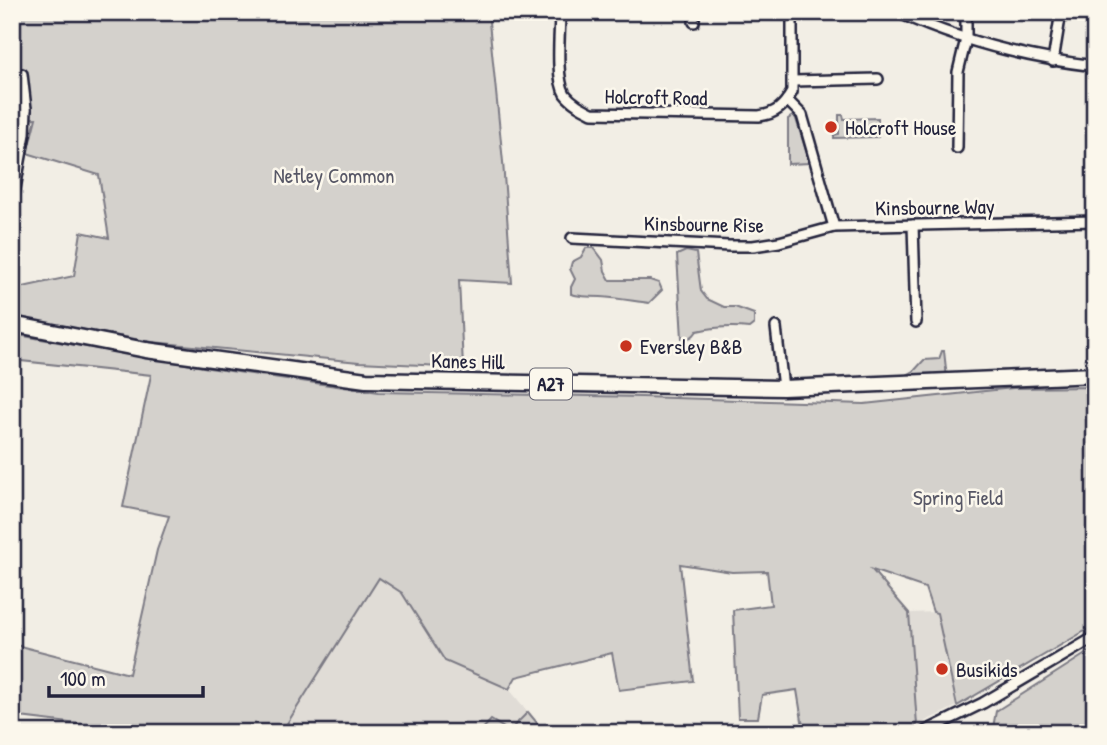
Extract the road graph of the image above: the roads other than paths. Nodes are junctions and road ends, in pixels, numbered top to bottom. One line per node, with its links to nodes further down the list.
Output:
1 (560, 12): 12 (street, Holcroft Road)
2 (792, 12): 11 (street)
3 (897, 12): 6 (street)
4 (966, 12): 6 (street)
5 (1061, 12): 7 (street)
6 (966, 39): 7 (street); 15 (street)
7 (1053, 61): 8 (street)
8 (1095, 66)
9 (22, 74): 14 (street)
10 (878, 79): 11 (street)
11 (793, 81): 12 (street)
12 (788, 100): 19 (street)
13 (12, 109): 14 (street)
14 (26, 109): 16 (street)
15 (957, 148)
16 (12, 205)
17 (1095, 221): 18 (street, Kinsbourne Way)
18 (913, 225): 19 (street, Kinsbourne Way); 21 (street)
19 (834, 227): 20 (street, Kinsbourne Rise)
20 (572, 238)
21 (916, 322)
22 (12, 324): 25 (main road, Kanes Hill / A27)
23 (776, 327): 25 (street)
24 (1095, 375): 25 (main road, Kanes Hill / A27)
25 (783, 387)
26 (1095, 637): 27 (street)
27 (922, 733)

